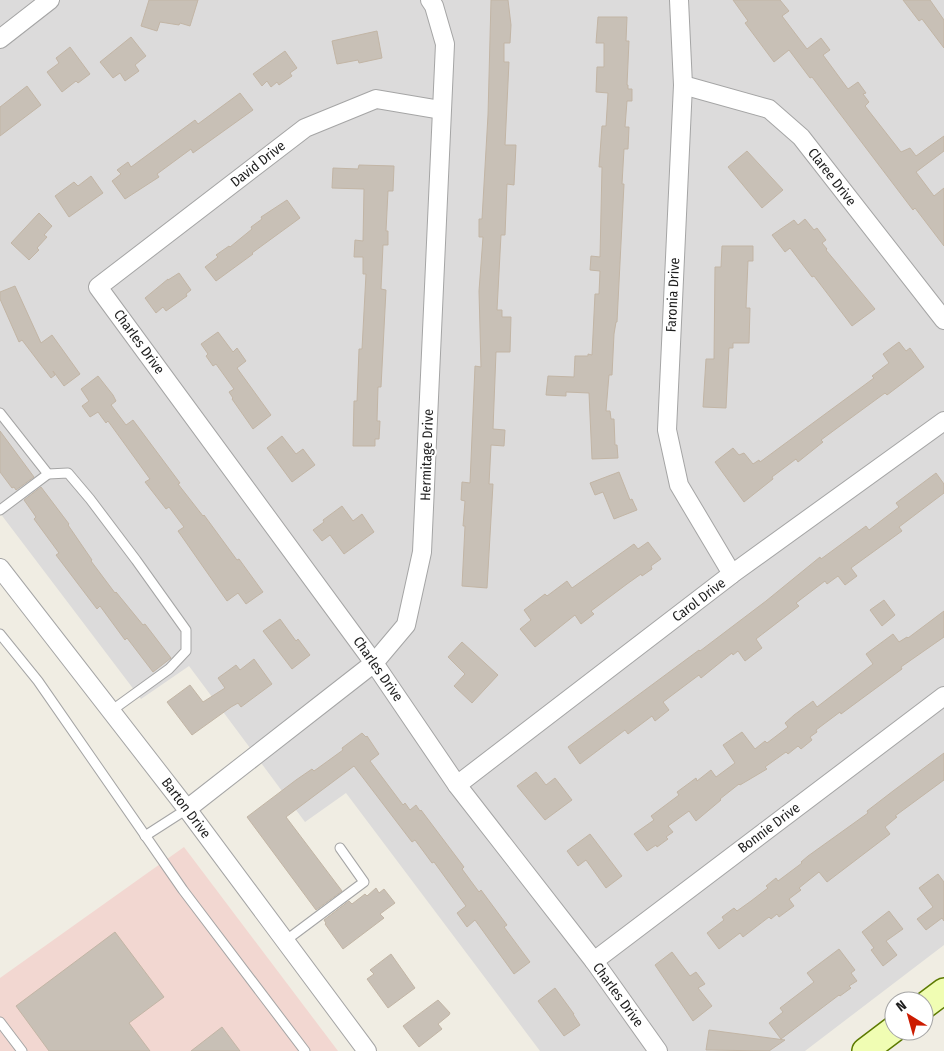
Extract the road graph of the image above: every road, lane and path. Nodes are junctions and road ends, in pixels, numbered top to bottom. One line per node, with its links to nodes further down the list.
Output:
1 (50, 0): 4 (street)
2 (430, 0): 6 (street, Hermitage Drive)
3 (679, 0): 5 (street, Faronia Drive)
4 (0, 38)
5 (684, 85): 8 (street, Claree Drive); 14 (street, Faronia Drive)
6 (441, 110): 7 (street, David Drive); 16 (street, Hermitage Drive)
7 (98, 287): 16 (street, Charles Drive)
8 (944, 320)
9 (0, 413): 11 (lane)
10 (944, 420): 14 (street, Carol Drive)
11 (48, 474): 12 (lane); 18 (lane)
12 (0, 510)
13 (0, 568): 18 (street, Barton Drive)
14 (732, 574): 19 (street, Carol Drive)
15 (0, 634): 21 (lane)
16 (374, 663): 19 (street, Charles Drive); 20 (street, Hermitage Drive)
17 (944, 696): 24 (street, Bonnie Drive)
18 (111, 711): 20 (street, Barton Drive)
19 (457, 785): 24 (street, Charles Drive)
20 (187, 809): 21 (lane); 23 (street, Barton Drive)
21 (146, 836): 28 (lane)
22 (340, 848): 23 (lane)
23 (286, 941): 29 (street, Barton Drive)
24 (594, 961): 30 (street, Charles Drive)
25 (0, 1022): 27 (lane)
26 (884, 1037): 31 (main road)
27 (22, 1051)
28 (305, 1051)
29 (368, 1051)
30 (658, 1051)
31 (865, 1051)

